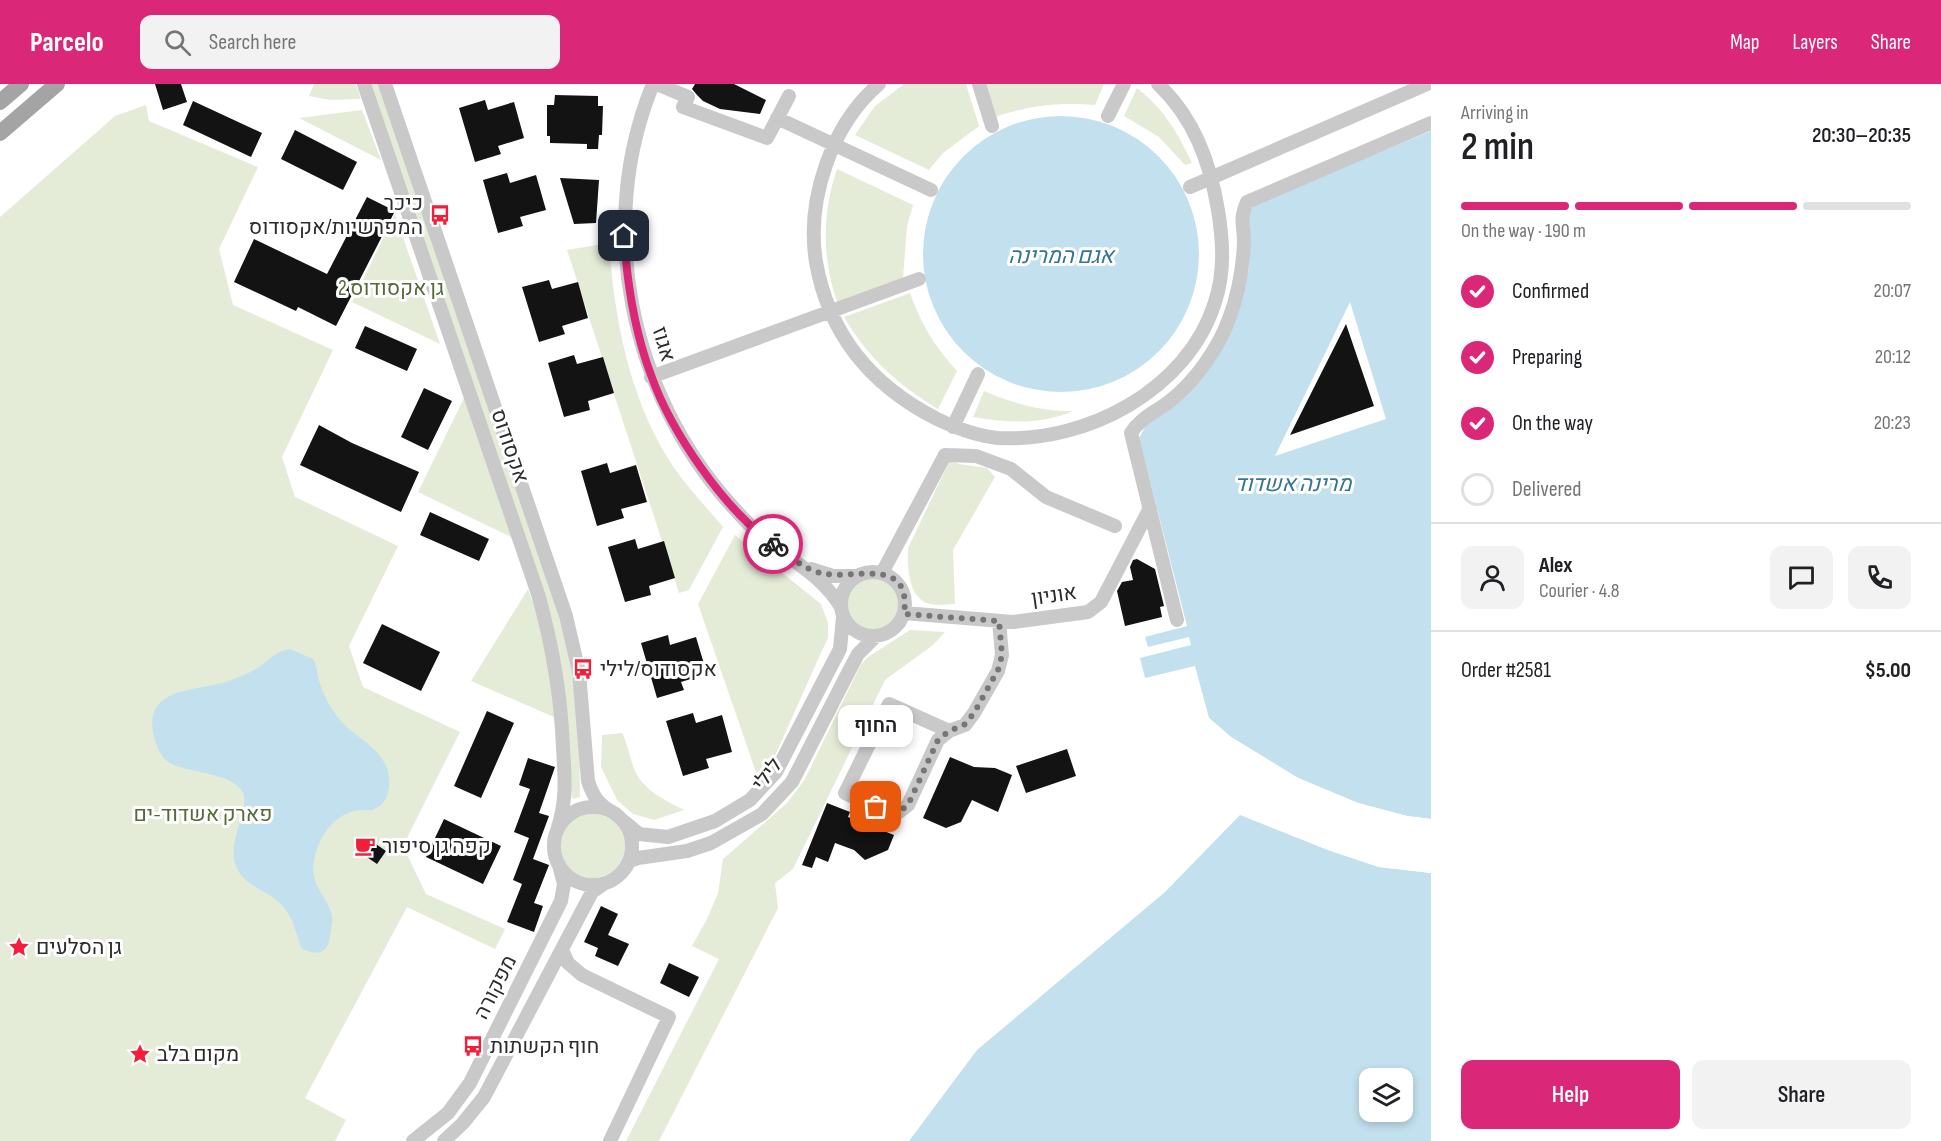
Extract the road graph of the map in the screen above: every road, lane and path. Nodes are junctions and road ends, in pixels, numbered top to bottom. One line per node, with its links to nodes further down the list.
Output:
1 (21, 84): 13 (main road)
2 (57, 84): 20 (main road)
3 (364, 84): 43 (street, אקסודוס)
4 (385, 84): 41 (street, אקסודוס)
5 (655, 84): 12 (street); 28 (street, אגוז)
6 (879, 84): 21 (street)
7 (979, 84): 19 (street)
8 (1124, 84): 15 (street)
9 (1158, 84): 22 (street)
10 (1427, 84): 22 (street)
11 (789, 96): 18 (street)
12 (686, 100): 14 (street); 18 (street)
13 (0, 102)
14 (726, 114)
15 (1108, 116)
16 (742, 120): 18 (street)
17 (1431, 123): 30 (street)
18 (774, 124): 21 (street)
19 (992, 126)
20 (0, 132)
21 (835, 145): 24 (street); 26 (street)
22 (1212, 177): 23 (street); 29 (street)
23 (1190, 187)
24 (931, 190)
25 (919, 279): 26 (street)
26 (831, 311): 28 (street); 29 (street)
27 (978, 374): 29 (street)
28 (651, 377): 32 (street, אגוז)
29 (953, 426)
30 (1150, 508): 37 (street); 38 (street, אוניון)
31 (1115, 526): 33 (street)
32 (801, 564): 34 (street, אגוז); 35 (street, אגוז)
33 (882, 573): 34 (street); 36 (street)
34 (857, 576): 35 (street)
35 (842, 612): 39 (street); 42 (street, לילי)
36 (904, 614): 38 (street, אוניון); 39 (street)
37 (1178, 620)
38 (999, 621): 40 (street)
39 (876, 636): 44 (street, לילי)
40 (949, 731): 40 (street)
41 (610, 811): 42 (street); 43 (street)
42 (622, 820): 44 (street)
43 (557, 831): 45 (street)
44 (629, 861): 46 (street)
45 (559, 865): 46 (street); 49 (street, מפקורה)
46 (605, 883): 47 (street, מפקורה)
47 (562, 950): 48 (street, מפקורה); 52 (street)
48 (463, 1123): 50 (street, מפקורה); 51 (street)
49 (413, 1141)
50 (444, 1141)
51 (458, 1141)
52 (610, 1141)

